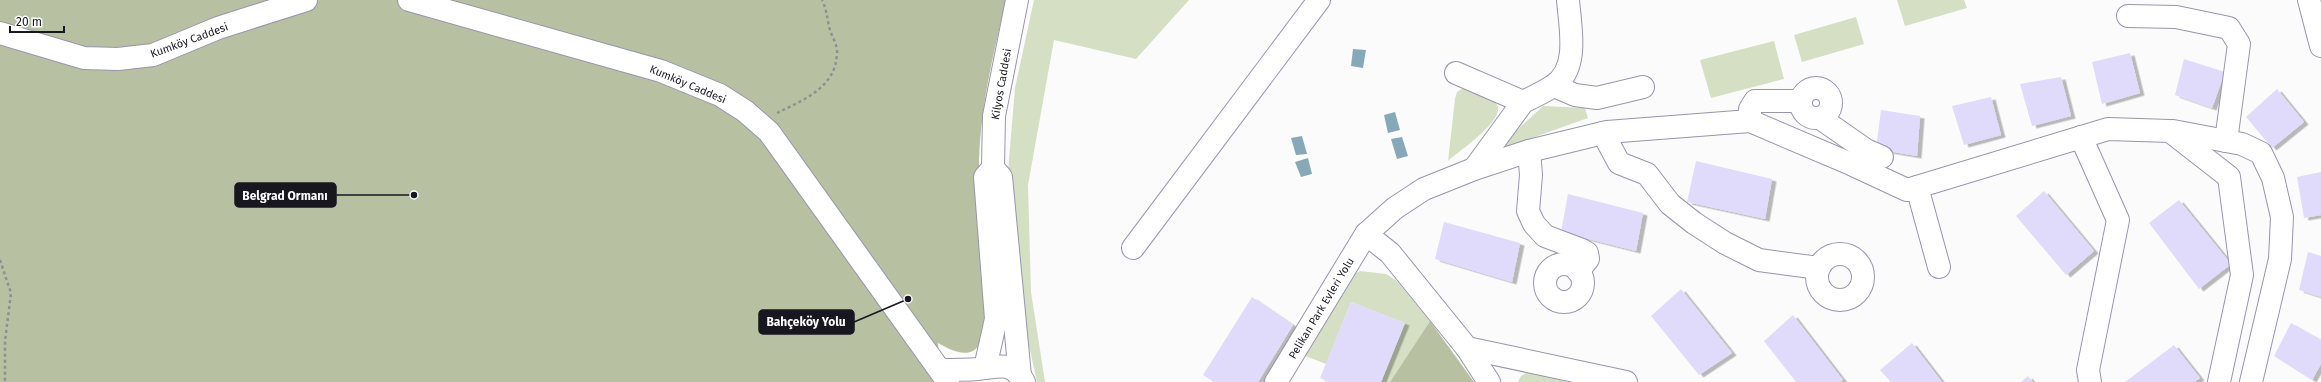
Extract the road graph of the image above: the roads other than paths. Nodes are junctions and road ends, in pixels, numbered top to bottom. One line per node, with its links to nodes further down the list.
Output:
1 (306, 0): 8 (main road, Kumköy Caddesi)
2 (409, 0): 31 (main road, Kumköy Caddesi)
3 (1017, 0): 21 (main road, Kilyos Caddesi)
4 (1319, 0): 25 (main road)
5 (1568, 0): 11 (main road)
6 (2309, 0): 9 (main road)
7 (2128, 16): 18 (main road)
8 (0, 33)
9 (2321, 46)
10 (1456, 73): 13 (main road)
11 (1554, 86): 12 (main road); 13 (main road)
12 (1642, 86)
13 (1523, 102): 22 (main road)
14 (1750, 121): 16 (main road, Pelikan Park Evleri Yolu); 20 (main road); 23 (main road)
15 (2170, 131): 17 (main road); 18 (main road); 37 (main road)
16 (1603, 133): 19 (main road, Pelikan Park Evleri Yolu); 27 (main road)
17 (2081, 137): 23 (main road); 36 (main road)
18 (2226, 141): 38 (main road)
19 (1529, 151): 22 (main road, Pelikan Park Evleri Yolu); 28 (main road)
20 (1882, 157)
21 (993, 168): 30 (main road); 32 (main road)
22 (1474, 169): 24 (main road, Pelikan Park Evleri Yolu)
23 (1917, 187): 26 (main road)
24 (1366, 234): 29 (main road); 33 (main road, Pelikan Park Evleri Yolu)
25 (1133, 248)
26 (1939, 267)
27 (1820, 268)
28 (1578, 271)
29 (1467, 348): 34 (main road); 35 (main road)
30 (978, 373): 31 (main road); 32 (main road)
31 (944, 376)
32 (1022, 379)
33 (1276, 382)
34 (1489, 382)
35 (1626, 382)
36 (2090, 382)
37 (2219, 382)
38 (2251, 382)

